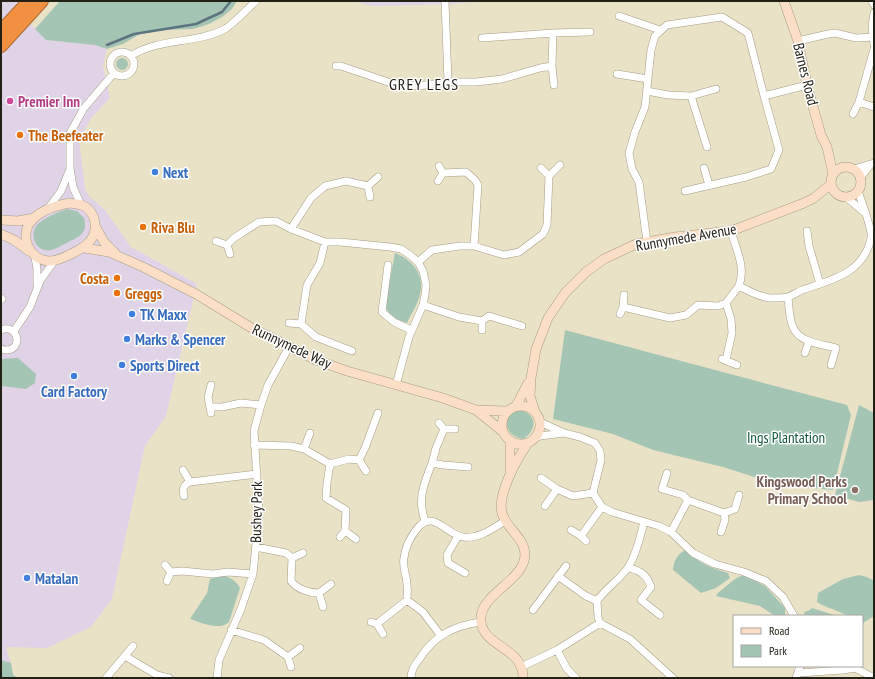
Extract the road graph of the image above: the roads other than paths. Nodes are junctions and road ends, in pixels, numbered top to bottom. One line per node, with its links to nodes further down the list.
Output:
1 (29, 1): 11 (highway)
2 (42, 1): 17 (highway)
3 (445, 1): 25 (street)
4 (784, 1): 16 (street, Barnes Road)
5 (872, 1): 7 (street)
6 (254, 2): 19 (street)
7 (874, 5)
8 (874, 13): 15 (street)
9 (619, 16): 10 (street)
10 (660, 30): 24 (street); 31 (street)
11 (1, 31)
12 (590, 32): 13 (street)
13 (553, 33): 14 (street); 21 (street)
14 (482, 38)
15 (874, 40): 16 (street)
16 (798, 41): 27 (street, Barnes Road)
17 (1, 46)
18 (874, 49): 32 (street)
19 (131, 56): 22 (street); 22 (street)
20 (336, 66): 25 (street)
21 (552, 66): 25 (street); 26 (street)
22 (114, 73): 40 (street)
23 (617, 74): 24 (street)
24 (648, 79): 29 (street)
25 (448, 82)
26 (554, 85)
27 (807, 85): 31 (street); 36 (street, Barnes Road)
28 (716, 89): 30 (street)
29 (647, 91): 30 (street); 70 (street)
30 (691, 96): 35 (street)
31 (764, 96): 52 (street)
32 (859, 102): 33 (street); 34 (street)
33 (874, 107)
34 (853, 114)
35 (707, 147)
36 (827, 147): 43 (street, Barnes Road); 45 (street, Barnes Road)
37 (872, 164): 43 (street); 48 (street)
38 (560, 165): 46 (street)
39 (440, 166): 44 (street)
40 (70, 168): 58 (street); 59 (street)
41 (542, 168): 46 (street)
42 (704, 168): 52 (street)
43 (850, 168): 45 (street); 48 (street)
44 (443, 173): 49 (street); 72 (street)
45 (833, 174): 50 (street)
46 (549, 176): 72 (street)
47 (378, 177): 51 (street)
48 (860, 178): 54 (street)
49 (438, 181)
50 (831, 184): 55 (street); 57 (street, Runnymede Avenue)
51 (368, 186): 56 (street); 64 (street)
52 (708, 186): 53 (street)
53 (685, 191)
54 (858, 191): 55 (street); 60 (street)
55 (842, 196): 57 (street, Runnymede Avenue); 60 (street)
56 (370, 197)
57 (814, 198): 65 (street, Runnymede Avenue)
58 (81, 205): 59 (street); 63 (street)
59 (45, 211): 61 (street)
60 (864, 212): 80 (street)
61 (34, 218): 62 (street); 74 (street)
62 (1, 220)
63 (95, 226): 73 (street); 76 (street, Runnymede Way)
64 (291, 229): 69 (street); 71 (street)
65 (731, 231): 70 (street, Runnymede Avenue); 81 (street)
66 (807, 231): 80 (street)
67 (1, 234): 74 (street)
68 (216, 240): 71 (street)
69 (325, 242): 78 (street); 89 (street)
70 (647, 242): 102 (street, Runnymede Avenue)
71 (227, 245): 75 (street)
72 (474, 246): 78 (street)
73 (84, 248): 76 (street, Runnymede Way); 77 (street)
74 (33, 254): 77 (street); 82 (street)
75 (230, 254)
76 (118, 255): 96 (street, Runnymede Way)
77 (55, 260): 82 (street)
78 (418, 262): 86 (street)
79 (388, 265): 92 (street)
80 (820, 284): 84 (street)
81 (739, 286): 84 (street); 85 (street)
82 (37, 289): 94 (street)
83 (624, 295): 85 (street)
84 (788, 297): 95 (street)
85 (726, 303): 100 (street)
86 (423, 305): 87 (street); 92 (street)
87 (482, 321): 90 (street); 93 (street)
88 (289, 323): 89 (street)
89 (301, 324): 98 (street)
90 (522, 326)
91 (2, 329): 94 (street)
92 (411, 330): 104 (street)
93 (482, 330)
94 (14, 331): 97 (street)
95 (809, 341): 99 (street); 101 (street)
96 (289, 347): 104 (street, Runnymede Way); 105 (street, Bushey Park)
97 (1, 349)
98 (352, 351)
99 (805, 352)
100 (737, 365)
101 (831, 365)
102 (531, 378): 106 (street, Runnymede Avenue); 109 (street, Runnymede Avenue)
103 (211, 385): 105 (street)
104 (396, 385): 107 (street, Runnymede Way)
105 (261, 404): 118 (street, Bushey Park)
106 (516, 406): 108 (street); 109 (street)
107 (476, 410): 108 (street, Runnymede Way); 113 (street, Runnymede Way)
108 (507, 411): 113 (street)
109 (535, 412): 111 (street)
110 (378, 413): 120 (street)
111 (540, 422): 115 (street); 117 (street)
112 (455, 429): 121 (street)
113 (502, 431): 116 (street)
114 (310, 433): 119 (street)
115 (564, 433): 117 (street); 132 (street)
116 (510, 440): 117 (street); 126 (street)
117 (530, 441): 126 (street)
118 (254, 445): 119 (street); 128 (street, Bushey Park)
119 (304, 449): 122 (street)
120 (359, 460): 122 (street); 125 (street)
121 (432, 463): 123 (street); 140 (street)
122 (330, 464): 146 (street)
123 (468, 467)
124 (183, 470): 130 (street)
125 (366, 471)
126 (510, 473): 139 (street)
127 (667, 473): 135 (street)
128 (257, 474): 130 (street); 147 (street, Bushey Park)
129 (541, 478): 131 (street)
130 (190, 482): 134 (street)
131 (557, 489): 132 (street); 136 (street)
132 (593, 493): 137 (street)
133 (739, 495): 138 (street)
134 (184, 496)
135 (688, 500): 138 (street); 143 (street)
136 (545, 506)
137 (602, 507): 141 (street); 142 (street)
138 (724, 513): 144 (street)
139 (505, 521): 145 (street); 166 (street)
140 (425, 522): 145 (street); 160 (street)
141 (644, 522): 143 (street); 152 (street)
142 (571, 530)
143 (670, 532): 165 (street)
144 (721, 532)
145 (458, 536): 154 (street)
146 (356, 539)
147 (256, 547): 149 (street); 155 (street, Bushey Park)
148 (302, 553): 149 (street)
149 (292, 558): 159 (street)
150 (165, 564): 153 (street)
151 (566, 566): 156 (street)
152 (628, 567): 161 (street); 164 (street)
153 (171, 572): 155 (street); 157 (street)
154 (465, 573)
155 (253, 574): 168 (street, Bushey Park)
156 (558, 576): 161 (street); 163 (street)
157 (168, 581)
158 (331, 584): 159 (street)
159 (319, 593): 162 (street)
160 (407, 600): 169 (street); 170 (street)
161 (597, 600): 167 (street)
162 (323, 607)
163 (533, 610)
164 (660, 615)
165 (793, 615)
166 (480, 622): 170 (street); 177 (street)
167 (600, 623): 173 (street); 185 (street)
168 (231, 630): 175 (street); 181 (street, Bushey Park)
169 (383, 634)
170 (441, 636): 182 (street)
171 (133, 646): 174 (street)
172 (300, 648): 175 (street)
173 (557, 650): 177 (street); 184 (street)
174 (125, 656): 179 (street); 180 (street)
175 (288, 657): 176 (street)
176 (290, 667)
177 (521, 667): 183 (street)
178 (798, 672): 186 (street)
179 (106, 678)
180 (169, 678)
181 (217, 678)
182 (411, 678)
183 (523, 678)
184 (576, 678)
185 (673, 678)
186 (874, 678)

